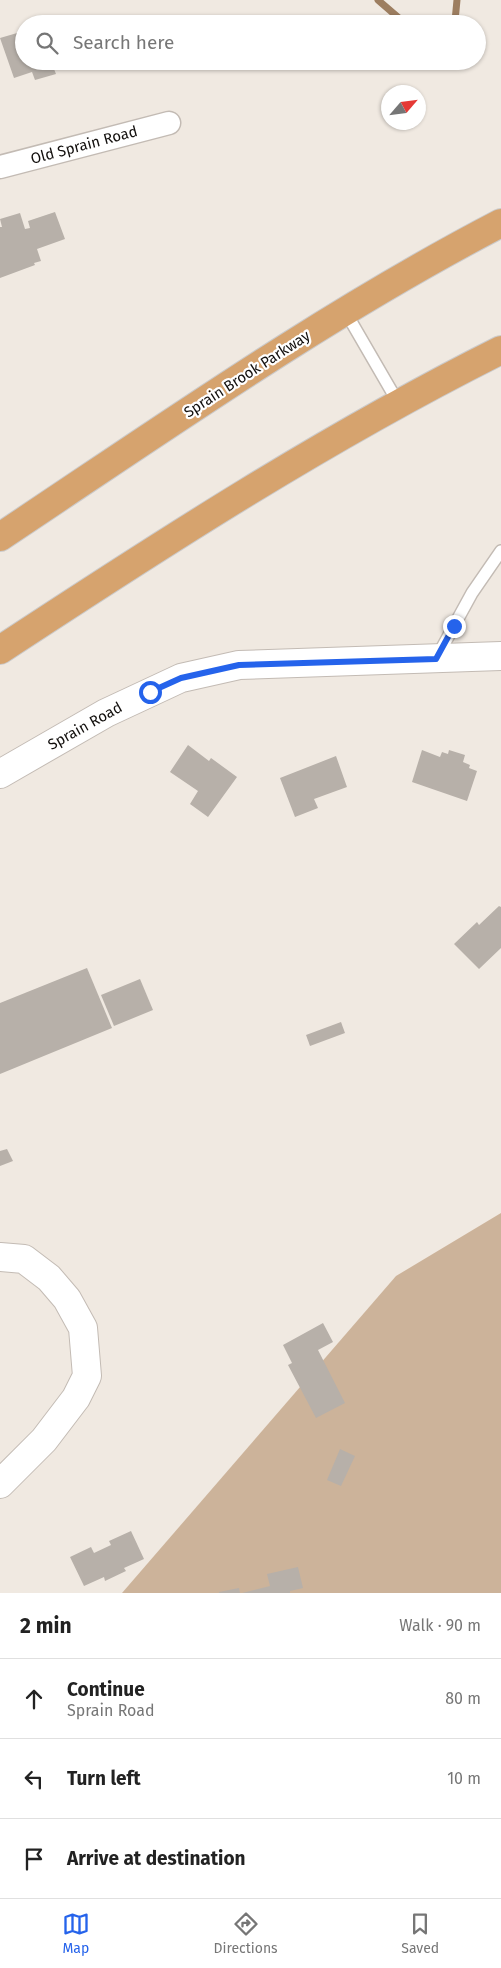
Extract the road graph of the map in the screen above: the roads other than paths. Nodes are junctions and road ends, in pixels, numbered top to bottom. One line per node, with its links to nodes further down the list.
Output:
1 (169, 123): 2 (street, Old Sprain Road)
2 (0, 167)
3 (501, 223): 4 (highway, Sprain Brook Parkway)
4 (345, 311): 6 (lane); 7 (highway, Sprain Brook Parkway)
5 (501, 350): 6 (highway)
6 (400, 404): 9 (highway)
7 (0, 536)
8 (501, 551): 11 (lane)
9 (0, 650)
10 (501, 656): 11 (street, Sprain Road)
11 (436, 659): 12 (street, Sprain Road)
12 (0, 774)
13 (0, 1257): 14 (street)
14 (0, 1484)

